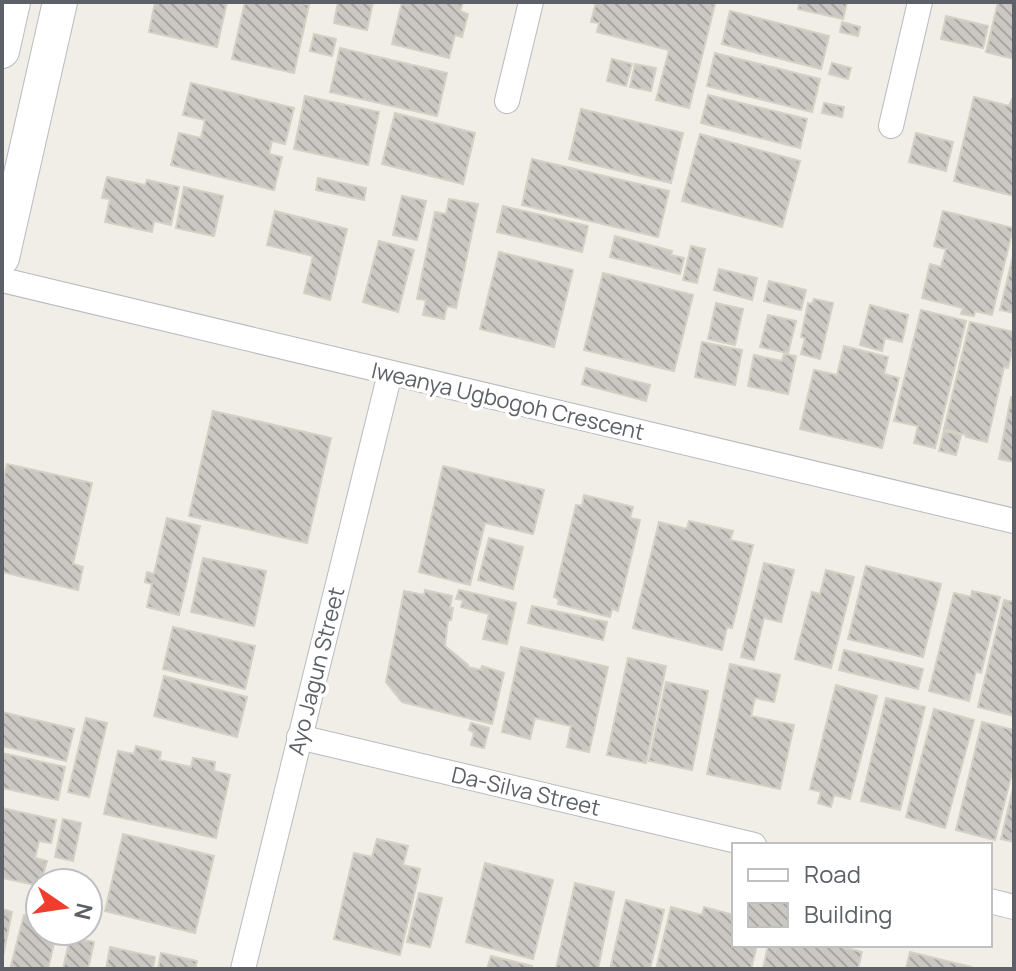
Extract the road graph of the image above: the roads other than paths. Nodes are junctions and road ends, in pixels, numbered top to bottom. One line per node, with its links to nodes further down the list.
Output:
1 (13, 2): 5 (main road)
2 (60, 2): 8 (main road)
3 (531, 2): 6 (street)
4 (920, 2): 7 (street)
5 (2, 51)
6 (507, 101)
7 (891, 126)
8 (2, 258)
9 (2, 280): 10 (street, Iweanya Ugbogoh Crescent)
10 (390, 373): 11 (street, Iweanya Ugbogoh Crescent); 12 (street, Ayo Jagun Street)
11 (1014, 521)
12 (299, 737): 13 (street, Da-Silva Street); 16 (street, Ayo Jagun Street)
13 (746, 843)
14 (992, 902): 15 (street)
15 (1014, 907)
16 (243, 969)

